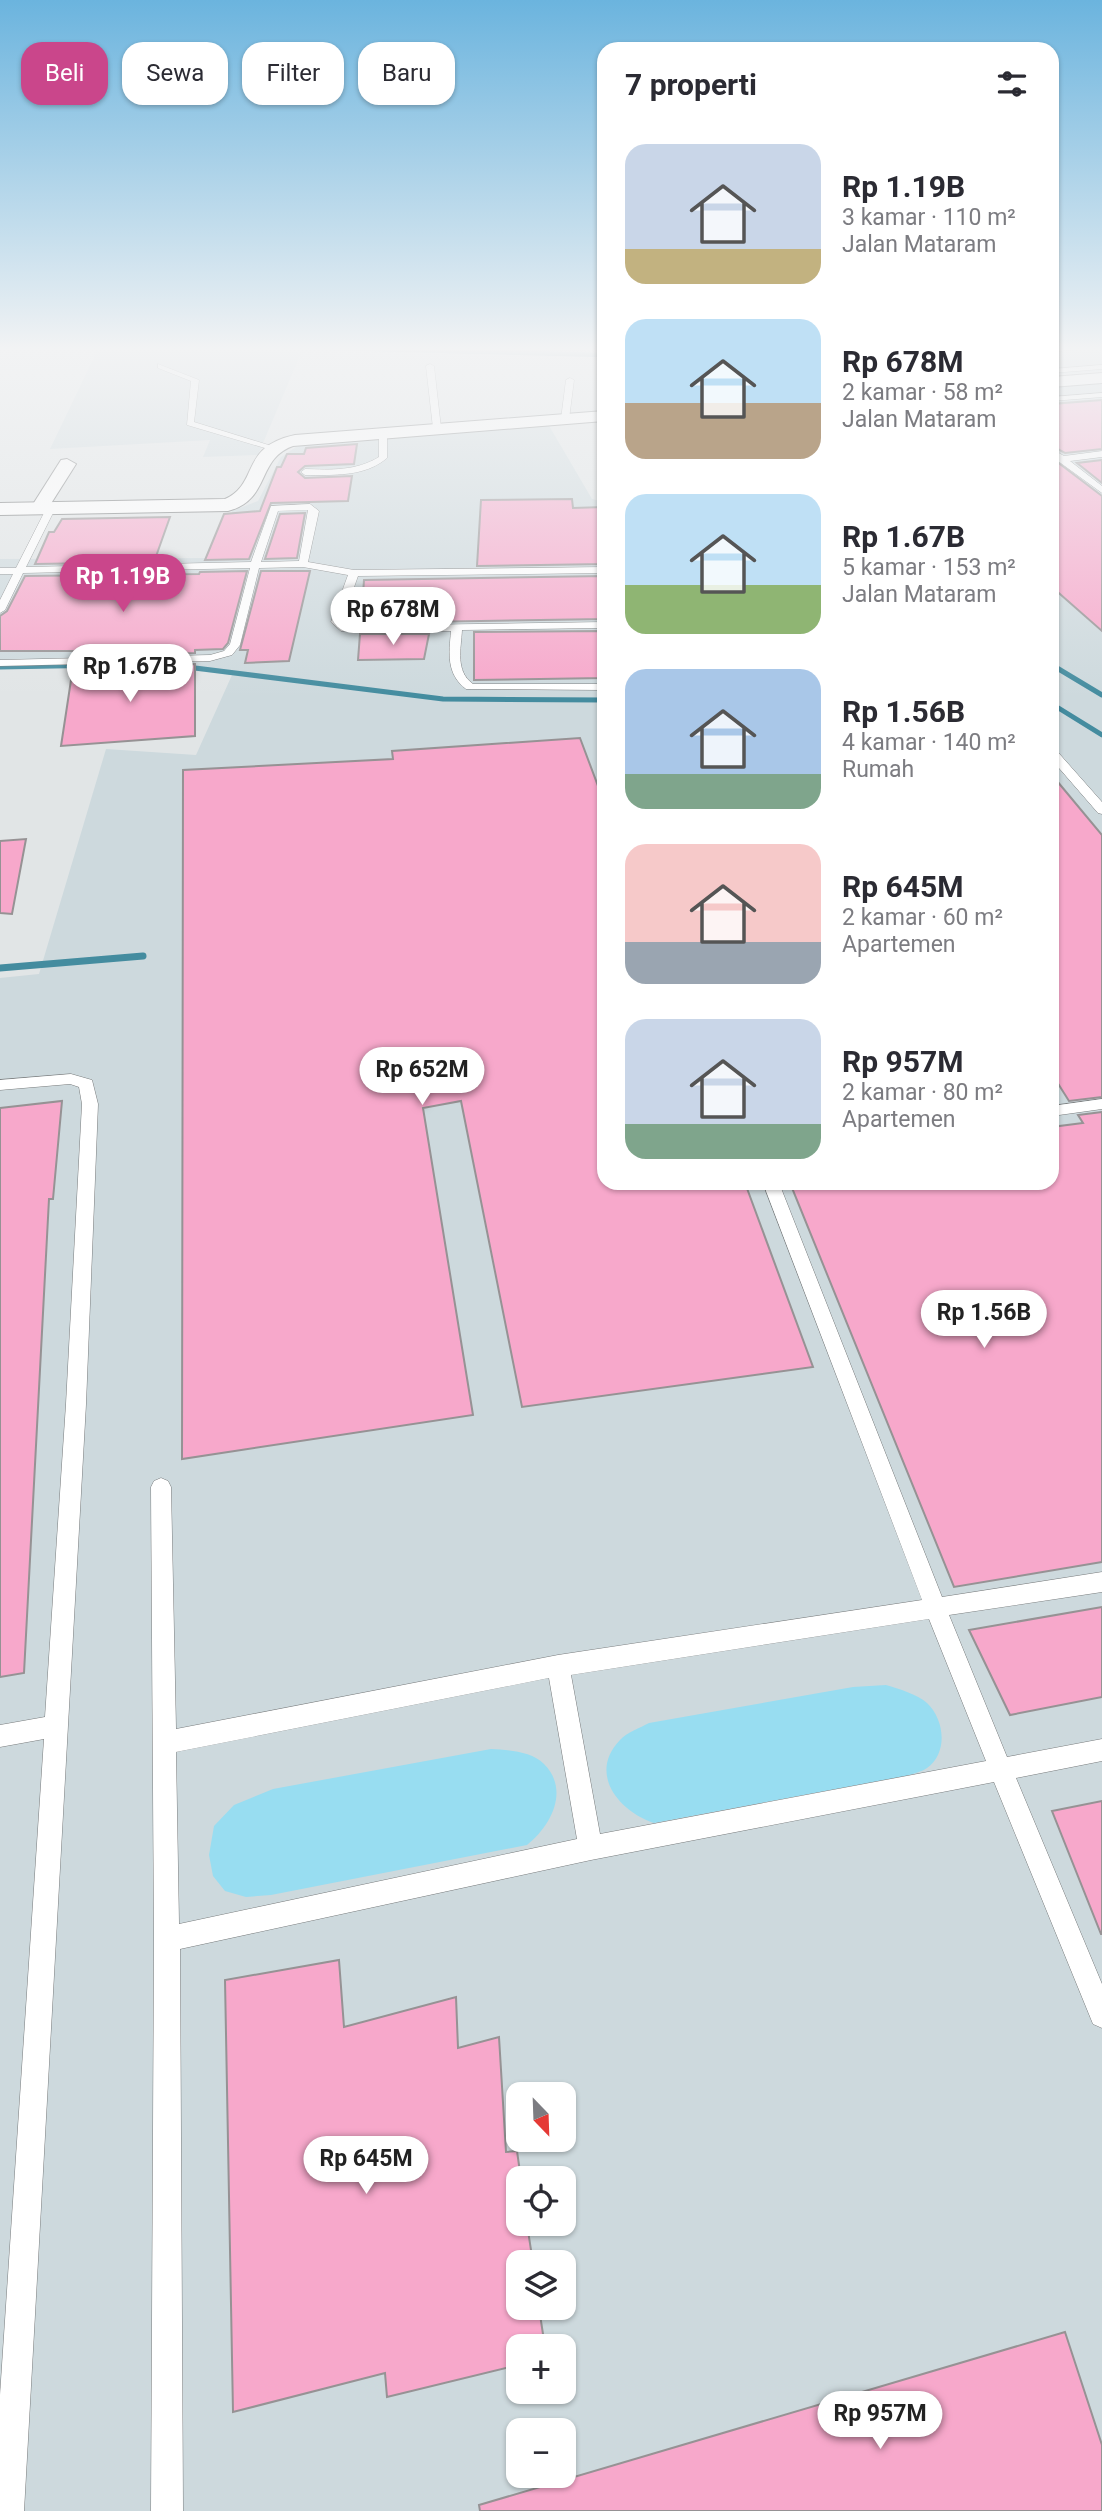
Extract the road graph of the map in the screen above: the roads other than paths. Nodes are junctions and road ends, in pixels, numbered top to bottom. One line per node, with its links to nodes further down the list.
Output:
1 (67, 464): 8 (street)
2 (261, 464): 8 (main road)
3 (370, 464): 5 (lane)
4 (1069, 464): 6 (lane)
5 (305, 472)
6 (1102, 490)
7 (0, 509): 8 (main road)
8 (44, 509): 13 (lane)
9 (303, 565): 10 (lane); 10 (lane); 14 (lane)
10 (255, 566): 13 (lane); 18 (lane)
11 (597, 570): 14 (lane)
12 (0, 571): 13 (lane)
13 (18, 571): 15 (lane)
14 (354, 573): 17 (lane)
15 (0, 610)
16 (597, 625): 17 (lane)
17 (457, 626): 19 (lane)
18 (0, 663)
19 (597, 687)
20 (1059, 761): 21 (lane)
21 (1102, 810)
22 (0, 1085): 30 (lane)
23 (1102, 1104): 24 (lane)
24 (1059, 1110)
25 (774, 1190): 28 (lane)
26 (161, 1487): 32 (lane)
27 (1102, 1582): 28 (lane)
28 (938, 1608): 29 (lane); 34 (lane)
29 (558, 1666): 32 (lane); 35 (lane)
30 (56, 1726): 31 (lane); 38 (lane)
31 (0, 1736)
32 (164, 1743): 36 (lane)
33 (1102, 1750): 34 (lane)
34 (1003, 1768): 35 (lane); 37 (lane)
35 (591, 1849): 36 (lane)
36 (167, 1939): 39 (lane)
37 (1102, 2015)
38 (8, 2511)
39 (167, 2511)

